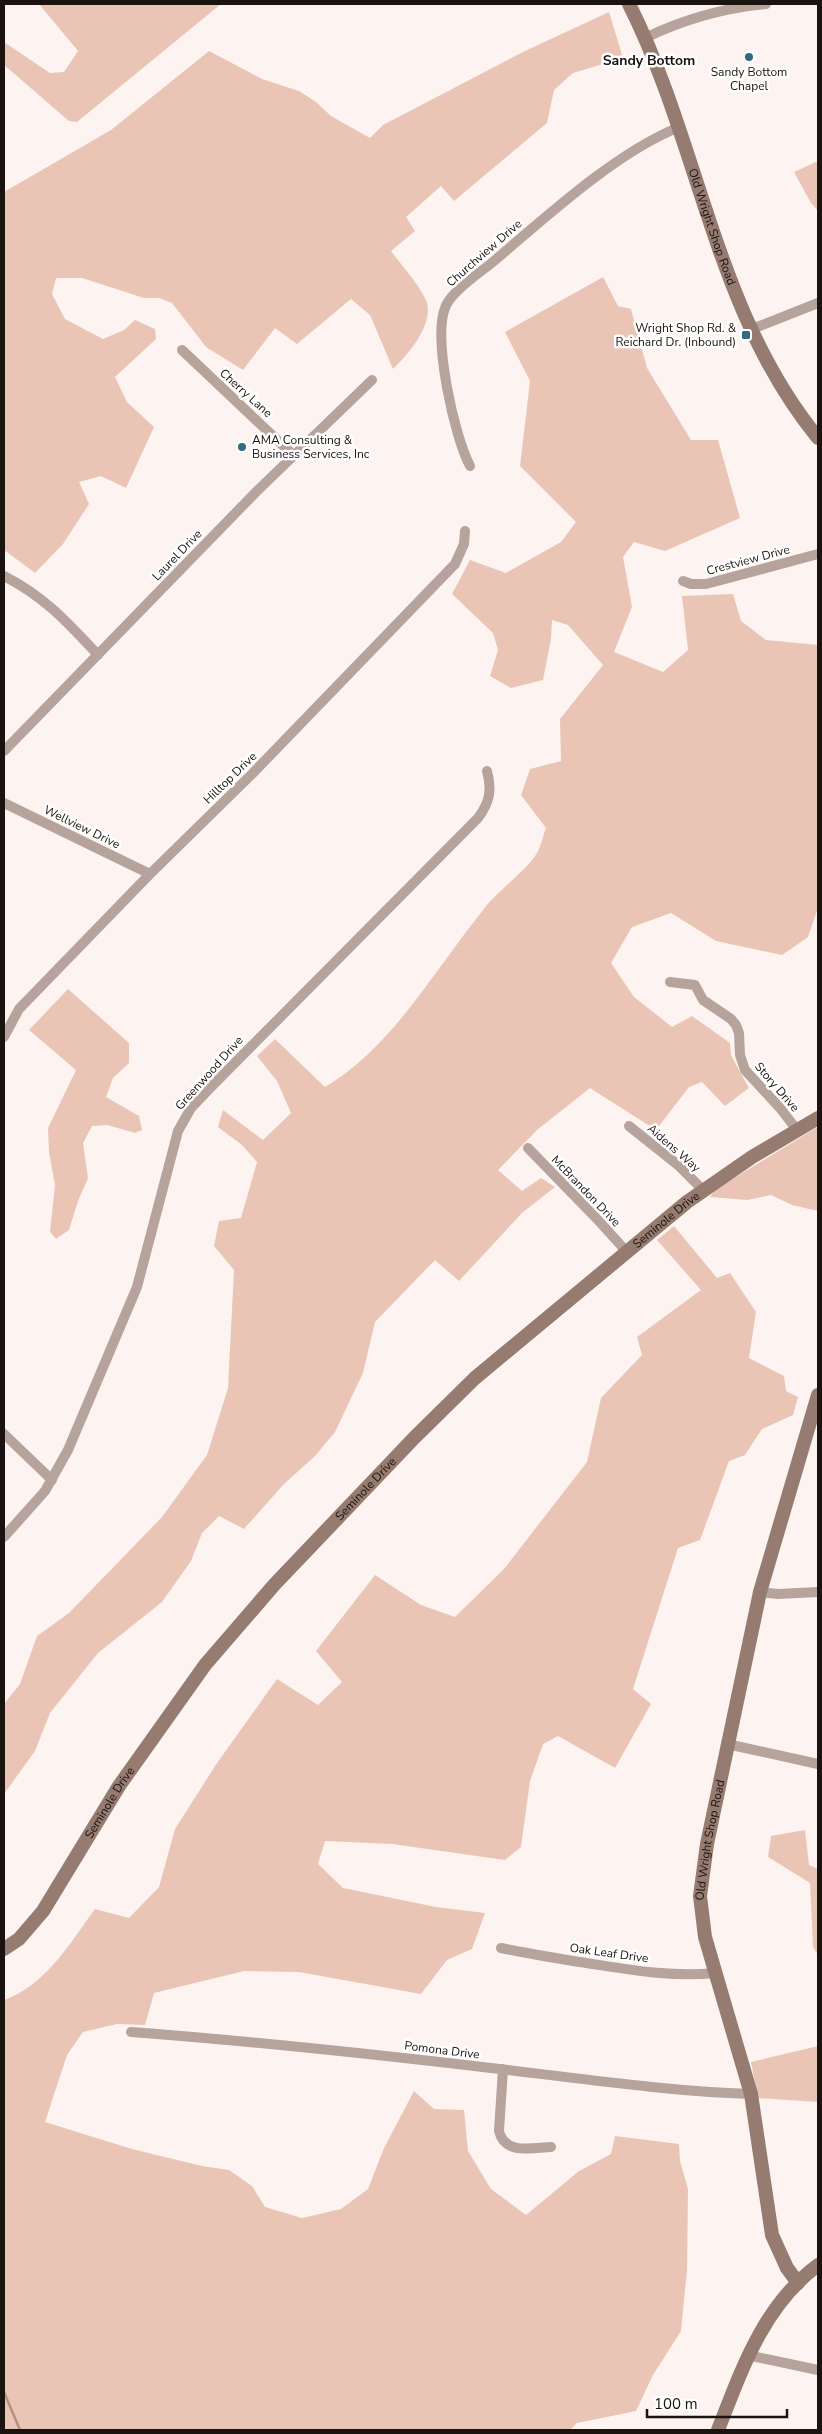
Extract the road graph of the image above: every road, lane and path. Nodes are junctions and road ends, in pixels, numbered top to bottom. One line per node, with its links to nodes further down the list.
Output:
1 (629, 4): 3 (street, Old Wright Shop Road)
2 (766, 4): 3 (street)
3 (645, 38): 4 (street, Old Wright Shop Road)
4 (677, 128): 6 (street, Old Wright Shop Road); 11 (street, Churchview Drive)
5 (818, 303): 6 (street)
6 (752, 329): 9 (street, Old Wright Shop Road)
7 (182, 350): 10 (street, Cherry Lane)
8 (372, 380): 10 (street, Laurel Drive)
9 (818, 438)
10 (293, 455): 16 (street, Laurel Drive)
11 (470, 466)
12 (465, 531): 20 (street, Hilltop Drive)
13 (818, 554): 15 (street, Crestview Drive)
14 (4, 576): 16 (street)
15 (683, 581)
16 (98, 655): 17 (street, Laurel Drive)
17 (4, 751)
18 (487, 771): 31 (street, Greenwood Drive)
19 (4, 803): 20 (street, Wellview Drive)
20 (150, 874): 22 (street, Hilltop Drive)
21 (670, 982): 25 (street, Story Drive)
22 (4, 1038)
23 (818, 1118): 25 (street, Seminole Drive)
24 (629, 1126): 27 (street, Aidens Way)
25 (797, 1130): 27 (street, Seminole Drive)
26 (528, 1148): 28 (street, McBrandon Drive)
27 (703, 1190): 28 (street, Seminole Drive)
28 (626, 1251): 38 (street, Seminole Drive)
29 (818, 1395): 33 (street, Old Wright Shop Road)
30 (4, 1434): 31 (street)
31 (52, 1480): 32 (street, Greenwood Drive)
32 (4, 1537)
33 (760, 1592): 34 (street); 35 (street, Old Wright Shop Road)
34 (818, 1592)
35 (727, 1744): 36 (street); 39 (street, Old Wright Shop Road)
36 (818, 1764)
37 (501, 1948): 39 (street, Oak Leaf Drive)
38 (4, 1949)
39 (715, 1973): 42 (street, Old Wright Shop Road)
40 (131, 2032): 41 (street, Pomona Drive)
41 (502, 2069): 42 (street, Pomona Drive); 43 (street)
42 (751, 2094): 45 (street, Old Wright Shop Road)
43 (551, 2147)
44 (818, 2265): 45 (street)
45 (798, 2283): 46 (street)
46 (747, 2356): 47 (street); 48 (street)
47 (818, 2370)
48 (718, 2430)

